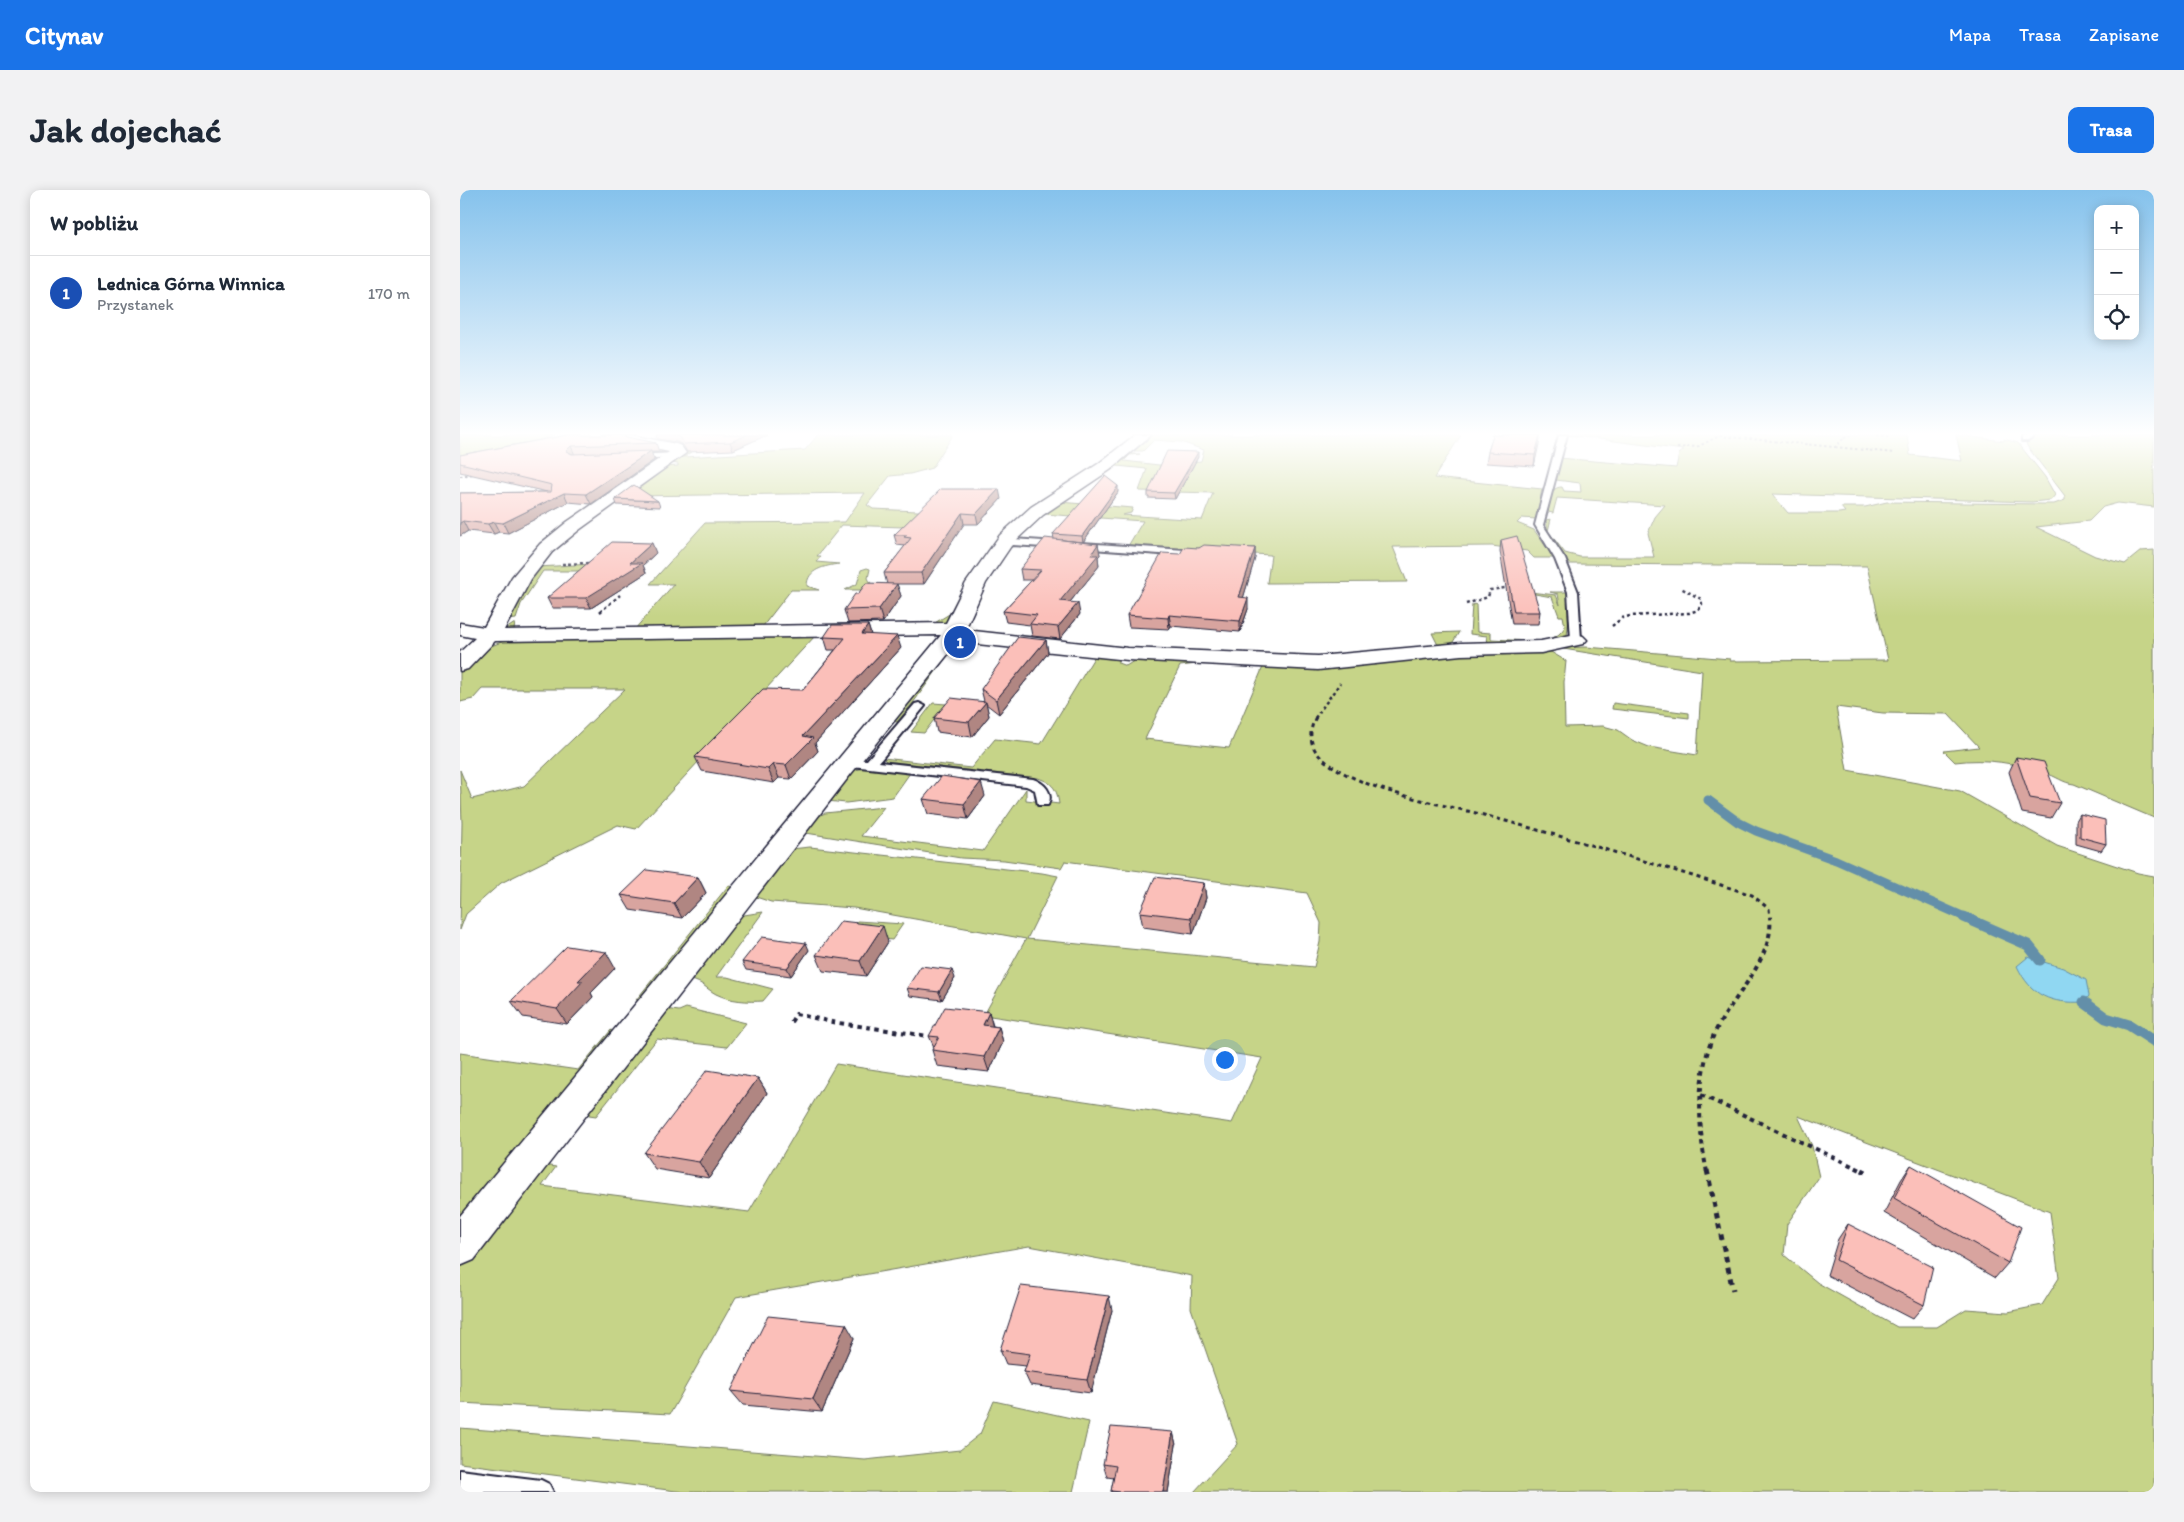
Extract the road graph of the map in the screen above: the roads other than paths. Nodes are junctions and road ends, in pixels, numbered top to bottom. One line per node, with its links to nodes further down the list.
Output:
1 (617, 496): 8 (street)
2 (1059, 496): 4 (street)
3 (1547, 496): 9 (lane)
4 (1001, 545): 5 (lane); 7 (street)
5 (1200, 554)
6 (460, 629): 8 (street)
7 (954, 632): 8 (street); 9 (street); 12 (street)
8 (491, 634): 10 (street)
9 (1576, 640)
10 (460, 664)
11 (919, 706): 12 (lane)
12 (888, 728): 13 (street)
13 (859, 763): 14 (lane); 15 (street)
14 (1043, 802)
15 (460, 1247)
16 (460, 1482): 17 (lane)
17 (541, 1492)

